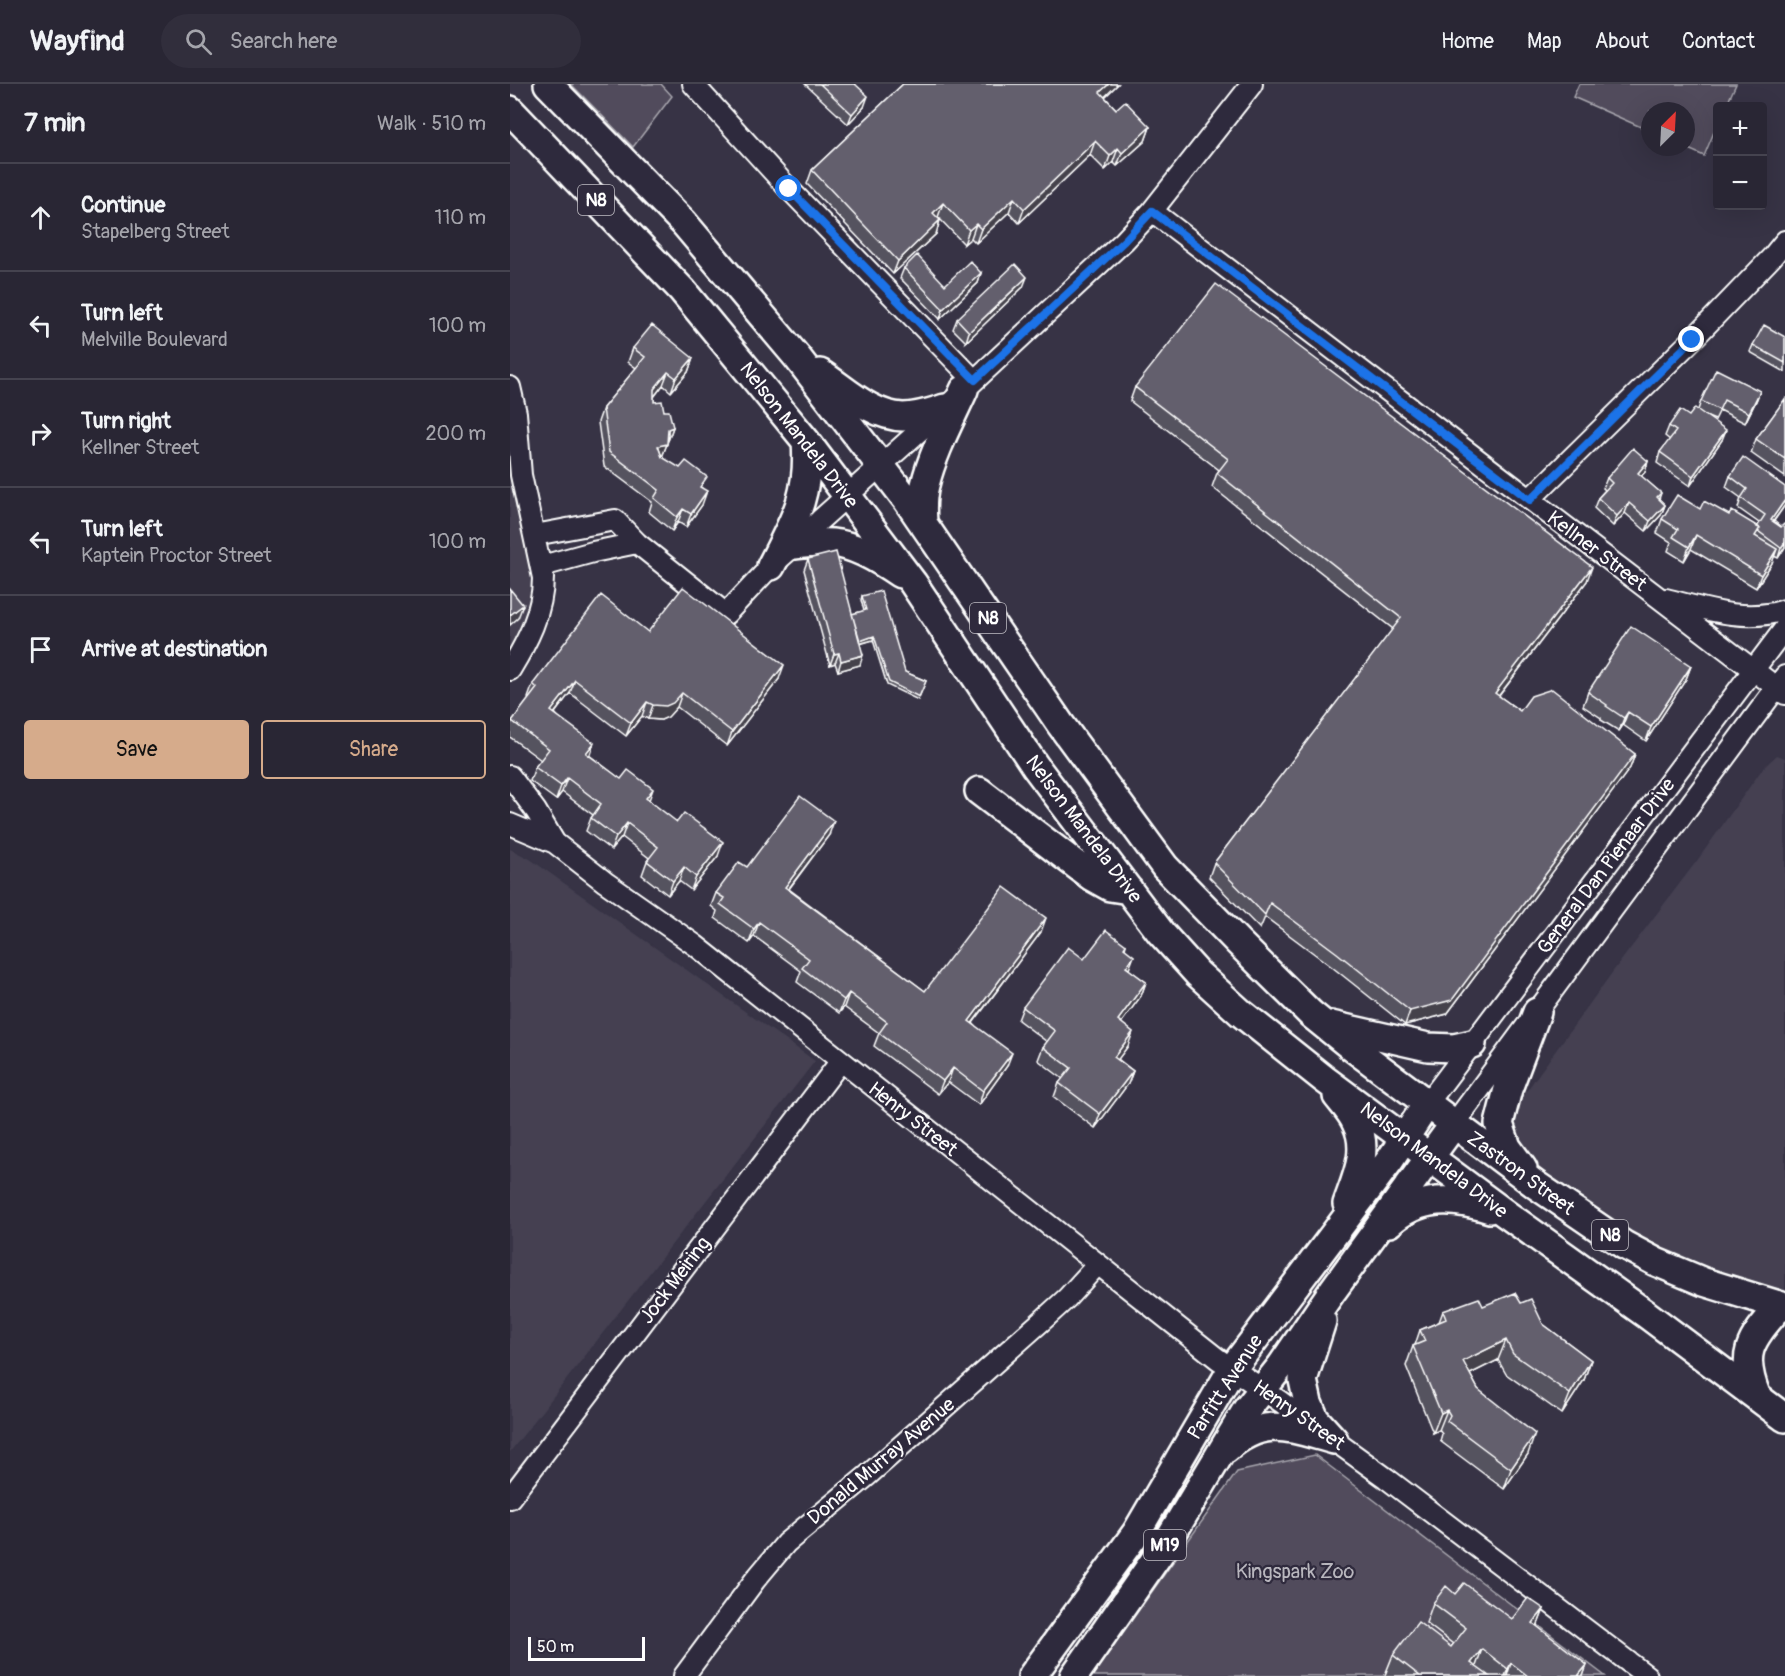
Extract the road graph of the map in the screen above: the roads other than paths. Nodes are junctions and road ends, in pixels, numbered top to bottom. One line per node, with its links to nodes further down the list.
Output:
1 (548, 84): 7 (highway, Nelson Mandela Drive / N8)
2 (1252, 84): 5 (street)
3 (696, 85): 9 (street)
4 (510, 110): 11 (highway, Nelson Mandela Drive / N8)
5 (1152, 211): 9 (street); 14 (street, Kellner Street)
6 (1785, 241): 14 (street)
7 (797, 357): 9 (highway); 12 (highway, Nelson Mandela Drive / N8)
8 (510, 387): 10 (street)
9 (961, 392): 12 (street); 15 (highway)
10 (513, 414): 16 (street)
11 (806, 441): 13 (highway, Nelson Mandela Drive / N8); 20 (highway)
12 (881, 465): 13 (street); 15 (highway, Nelson Mandela Drive / N8)
13 (847, 494): 18 (street); 21 (highway, Nelson Mandela Drive / N8)
14 (1530, 500): 22 (street, Kellner Street)
15 (923, 522): 36 (highway, Nelson Mandela Drive / N8)
16 (535, 535): 17 (street); 19 (street)
17 (637, 543): 19 (street); 20 (street)
18 (795, 545): 20 (street); 21 (highway)
19 (542, 566): 25 (street)
20 (771, 566)
21 (913, 583): 32 (highway, Nelson Mandela Drive / N8)
22 (1657, 597): 23 (street); 26 (street, Kellner Street)
23 (1785, 610)
24 (1785, 628): 26 (street, General Dan Pienaar Drive)
25 (510, 670)
26 (1754, 671): 27 (street, Kellner Street); 34 (street, General Dan Pienaar Drive)
27 (1782, 686): 33 (street, General Dan Pienaar Drive)
28 (510, 776): 31 (street)
29 (979, 791): 32 (highway)
30 (510, 824): 31 (street)
31 (555, 843): 38 (street, Henry Street)
32 (1129, 890): 39 (highway, Nelson Mandela Drive / N8)
33 (1617, 903): 34 (street); 35 (street, General Dan Pienaar Drive)
34 (1525, 974): 37 (street, General Dan Pienaar Drive)
35 (1537, 1012): 41 (street, General Dan Pienaar Drive); 44 (highway)
36 (1324, 1024): 37 (highway); 40 (highway, Nelson Mandela Drive / N8)
37 (1472, 1044): 40 (street, General Dan Pienaar Drive)
38 (840, 1062): 48 (street, Henry Street); 57 (street, Jock Meiring)
39 (1324, 1079): 42 (highway, Nelson Mandela Drive / N8); 46 (highway)
40 (1427, 1104): 41 (highway, Nelson Mandela Drive / N8); 42 (highway, Parfitt Avenue / M19)
41 (1454, 1124): 43 (highway, Parfitt Avenue / M19); 44 (highway, Zastron Street / N8)
42 (1405, 1139): 43 (highway, Nelson Mandela Drive / N8); 46 (highway, Parfitt Avenue / M19)
43 (1430, 1158): 45 (highway, Nelson Mandela Drive / N8); 47 (highway, Parfitt Avenue / M19)
44 (1536, 1185): 50 (highway, Zastron Street / N8)
45 (1506, 1214): 47 (highway); 53 (highway, Nelson Mandela Drive / N8)
46 (1338, 1228): 51 (highway, Parfitt Avenue / M19)
47 (1368, 1243): 49 (highway, Parfitt Avenue / M19)
48 (1098, 1264): 51 (street, Henry Street); 59 (street, Donald Murray Avenue)
49 (1333, 1290): 52 (highway, Parfitt Avenue / M19); 55 (highway)
50 (1783, 1306): 53 (highway)
51 (1232, 1370): 52 (street, Henry Street); 60 (highway, Parfitt Avenue / M19)
52 (1263, 1389): 55 (street, Henry Street); 56 (highway, Parfitt Avenue / M19)
53 (1757, 1397): 54 (highway, Nelson Mandela Drive / N8)
54 (1785, 1418)
55 (1334, 1440): 56 (highway); 61 (street, Henry Street)
56 (1217, 1456): 58 (highway, Parfitt Avenue / M19)
57 (510, 1498)
58 (1075, 1672)
59 (684, 1676)
60 (1032, 1676)
61 (1647, 1676)

